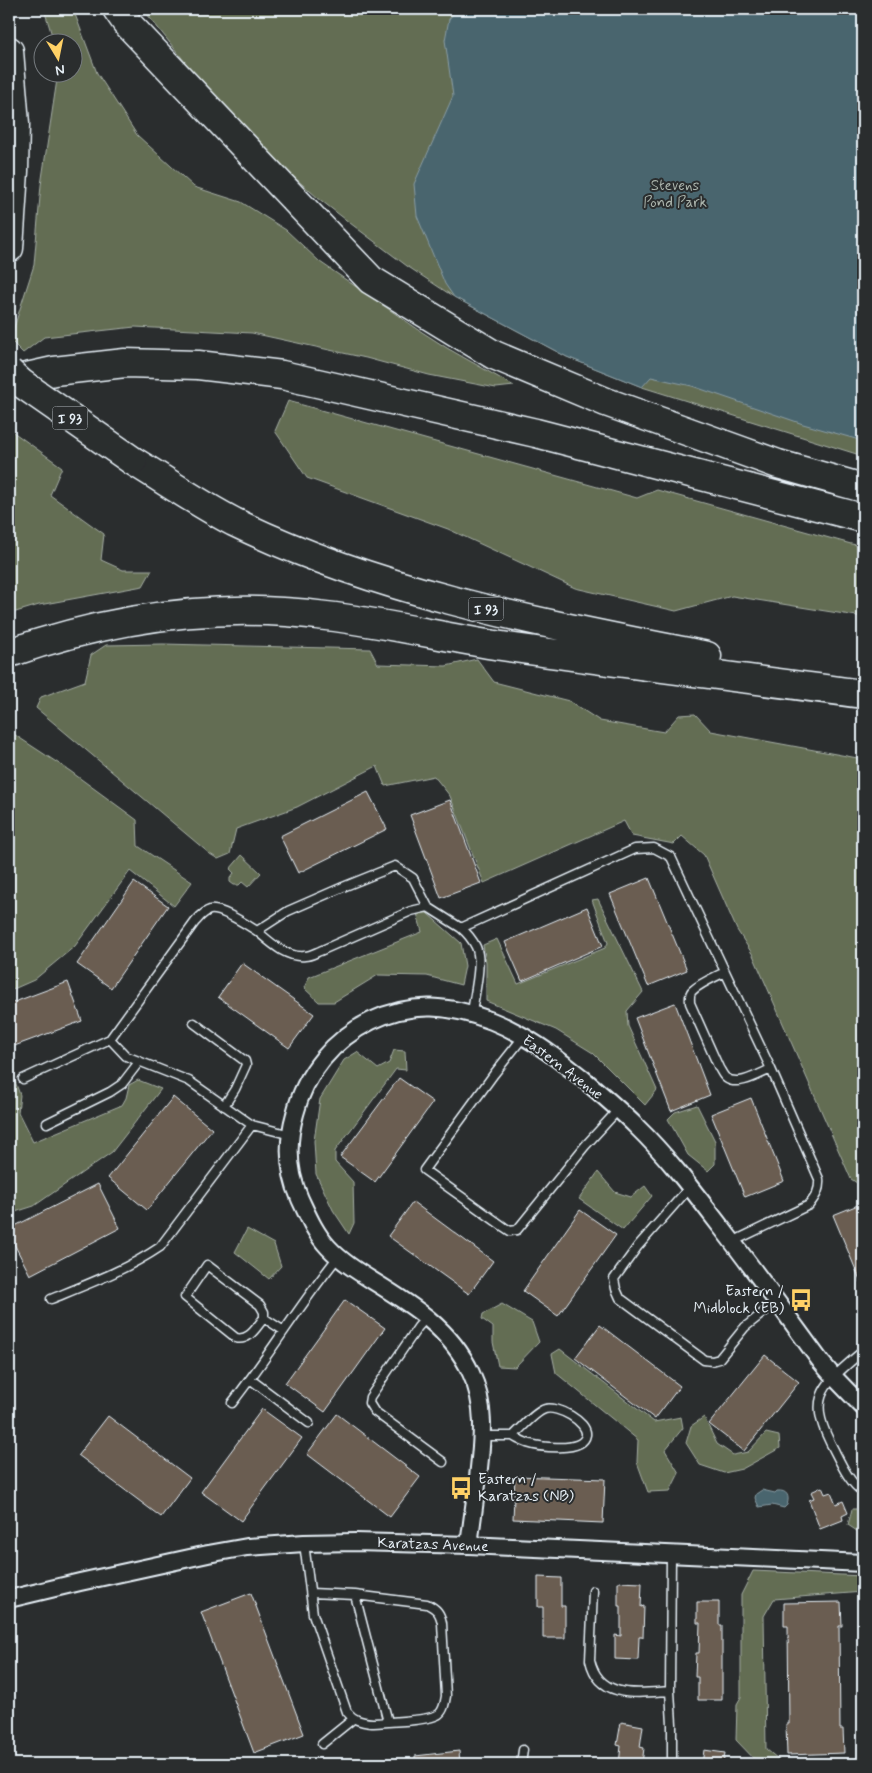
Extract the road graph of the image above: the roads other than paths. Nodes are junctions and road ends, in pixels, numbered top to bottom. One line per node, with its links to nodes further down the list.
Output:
1 (121, 16): 6 (highway)
2 (9, 51): 3 (highway)
3 (9, 248)
4 (9, 372): 9 (highway, I 93, bridge)
5 (9, 381): 7 (highway)
6 (863, 488)
7 (863, 518)
8 (9, 653): 10 (highway)
9 (863, 688)
10 (863, 694)
11 (428, 907): 12 (lane); 13 (lane); 13 (lane)
12 (461, 928): 14 (lane); 15 (lane)
13 (257, 931): 18 (lane)
14 (725, 972): 20 (lane); 20 (lane)
15 (472, 1013): 17 (street, Eastern Avenue); 26 (street, Eastern Avenue)
16 (194, 1023): 22 (lane)
17 (524, 1036): 23 (street, Eastern Avenue); 23 (lane)
18 (110, 1039): 19 (lane); 21 (lane)
19 (139, 1062): 22 (lane); 24 (lane)
20 (771, 1069): 28 (lane)
21 (23, 1079)
22 (224, 1106): 25 (lane)
23 (618, 1110): 27 (street, Eastern Avenue)
24 (47, 1123)
25 (252, 1125): 26 (lane); 30 (lane)
26 (291, 1135): 29 (street, Eastern Avenue)
27 (690, 1187): 28 (street, Eastern Avenue); 31 (lane)
28 (732, 1242): 31 (street, Eastern Avenue)
29 (338, 1257): 32 (street, Eastern Avenue); 34 (lane)
30 (51, 1299)
31 (777, 1302): 36 (street, Eastern Avenue)
32 (427, 1317): 41 (street, Eastern Avenue); 43 (lane)
33 (264, 1318): 33 (lane); 34 (lane)
34 (284, 1331): 37 (lane)
35 (863, 1351): 36 (lane)
36 (833, 1376): 39 (street, Eastern Avenue); 44 (lane)
37 (250, 1379): 38 (lane); 40 (lane)
38 (232, 1404)
39 (863, 1407)
40 (309, 1423)
41 (483, 1436): 42 (lane); 46 (street, Eastern Avenue)
42 (513, 1436): 42 (lane)
43 (443, 1462)
44 (863, 1492)
45 (304, 1543): 46 (street, Karatzas Avenue); 50 (lane); 52 (street, Karatzas Avenue)
46 (469, 1545): 47 (street, Karatzas Avenue)
47 (672, 1554): 48 (street, Karatzas Avenue); 53 (lane)
48 (863, 1563)
49 (593, 1591): 53 (lane)
50 (311, 1593): 51 (lane); 54 (lane)
51 (355, 1596): 55 (lane); 55 (lane)
52 (9, 1599)
53 (670, 1691): 59 (lane)
54 (353, 1719): 55 (lane); 56 (lane)
55 (388, 1722)
56 (322, 1744)
57 (523, 1750): 58 (lane)
58 (521, 1764)
59 (672, 1764)

